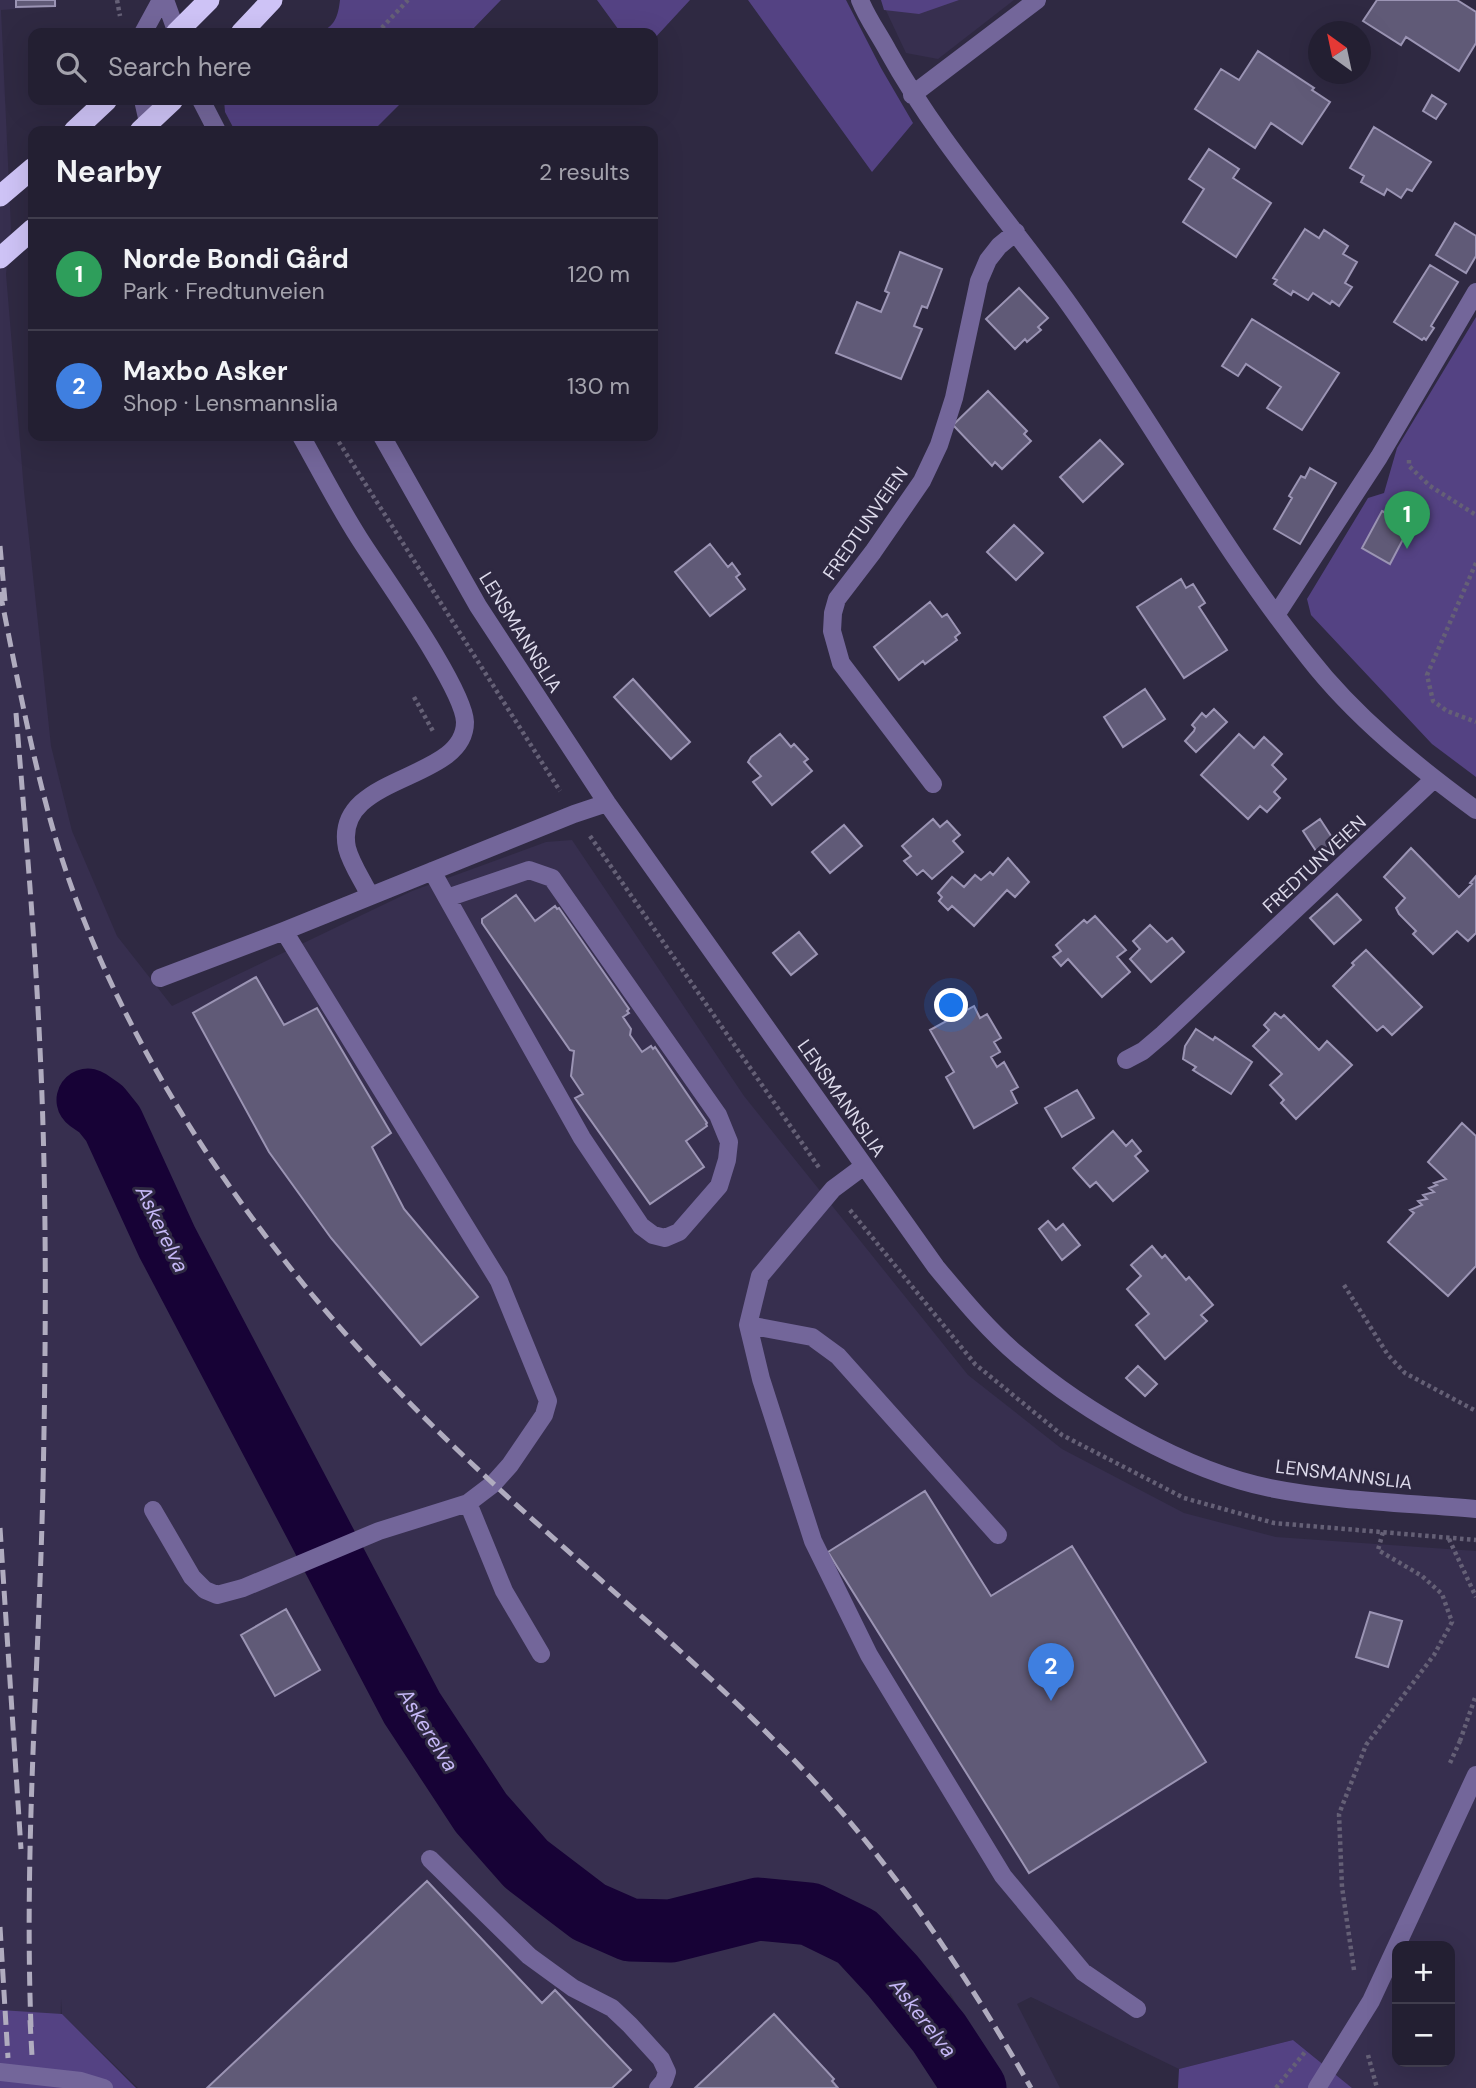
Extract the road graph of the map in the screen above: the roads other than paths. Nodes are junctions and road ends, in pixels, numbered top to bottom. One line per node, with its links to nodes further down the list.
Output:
1 (163, 0): 6 (street); 7 (street)
2 (209, 0): 8 (highway, bridge)
3 (860, 0): 10 (street)
4 (1037, 0): 10 (street)
5 (269, 3): 9 (highway, bridge)
6 (146, 28)
7 (175, 28)
8 (182, 28)
9 (246, 28)
10 (912, 95): 21 (street)
11 (102, 105): 15 (highway, bridge)
12 (144, 105): 17 (street)
13 (168, 105): 16 (highway, bridge)
14 (204, 105): 18 (street)
15 (79, 126)
16 (145, 126)
17 (149, 126)
18 (214, 126)
19 (28, 172): 20 (highway)
20 (0, 196)
21 (1016, 232): 27 (street); 29 (street, FREDTUNVEIEN)
22 (28, 233): 23 (highway)
23 (0, 258)
24 (1476, 292): 27 (street)
25 (304, 441): 33 (street)
26 (385, 441): 30 (street, LENSMANNSLIA)
27 (1276, 615): 28 (street)
28 (1434, 779): 31 (street); 37 (street, FREDTUNVEIEN)
29 (933, 784)
30 (607, 803): 32 (street); 38 (street, LENSMANNSLIA)
31 (1476, 810)
32 (432, 872): 33 (street); 34 (street)
33 (370, 896): 35 (street)
34 (447, 898): 34 (street)
35 (284, 931): 36 (street); 40 (street)
36 (160, 978)
37 (1126, 1060)
38 (864, 1166): 39 (street); 41 (street, LENSMANNSLIA)
39 (748, 1325): 43 (street); 47 (street)
40 (468, 1503): 42 (street); 44 (street)
41 (1476, 1509)
42 (153, 1510)
43 (998, 1535)
44 (541, 1654)
45 (1476, 1774): 51 (street, bridge)
46 (430, 1859): 50 (street)
47 (1137, 2008)
48 (0, 2072): 49 (street)
49 (104, 2088)
50 (658, 2088)
51 (1317, 2088)

